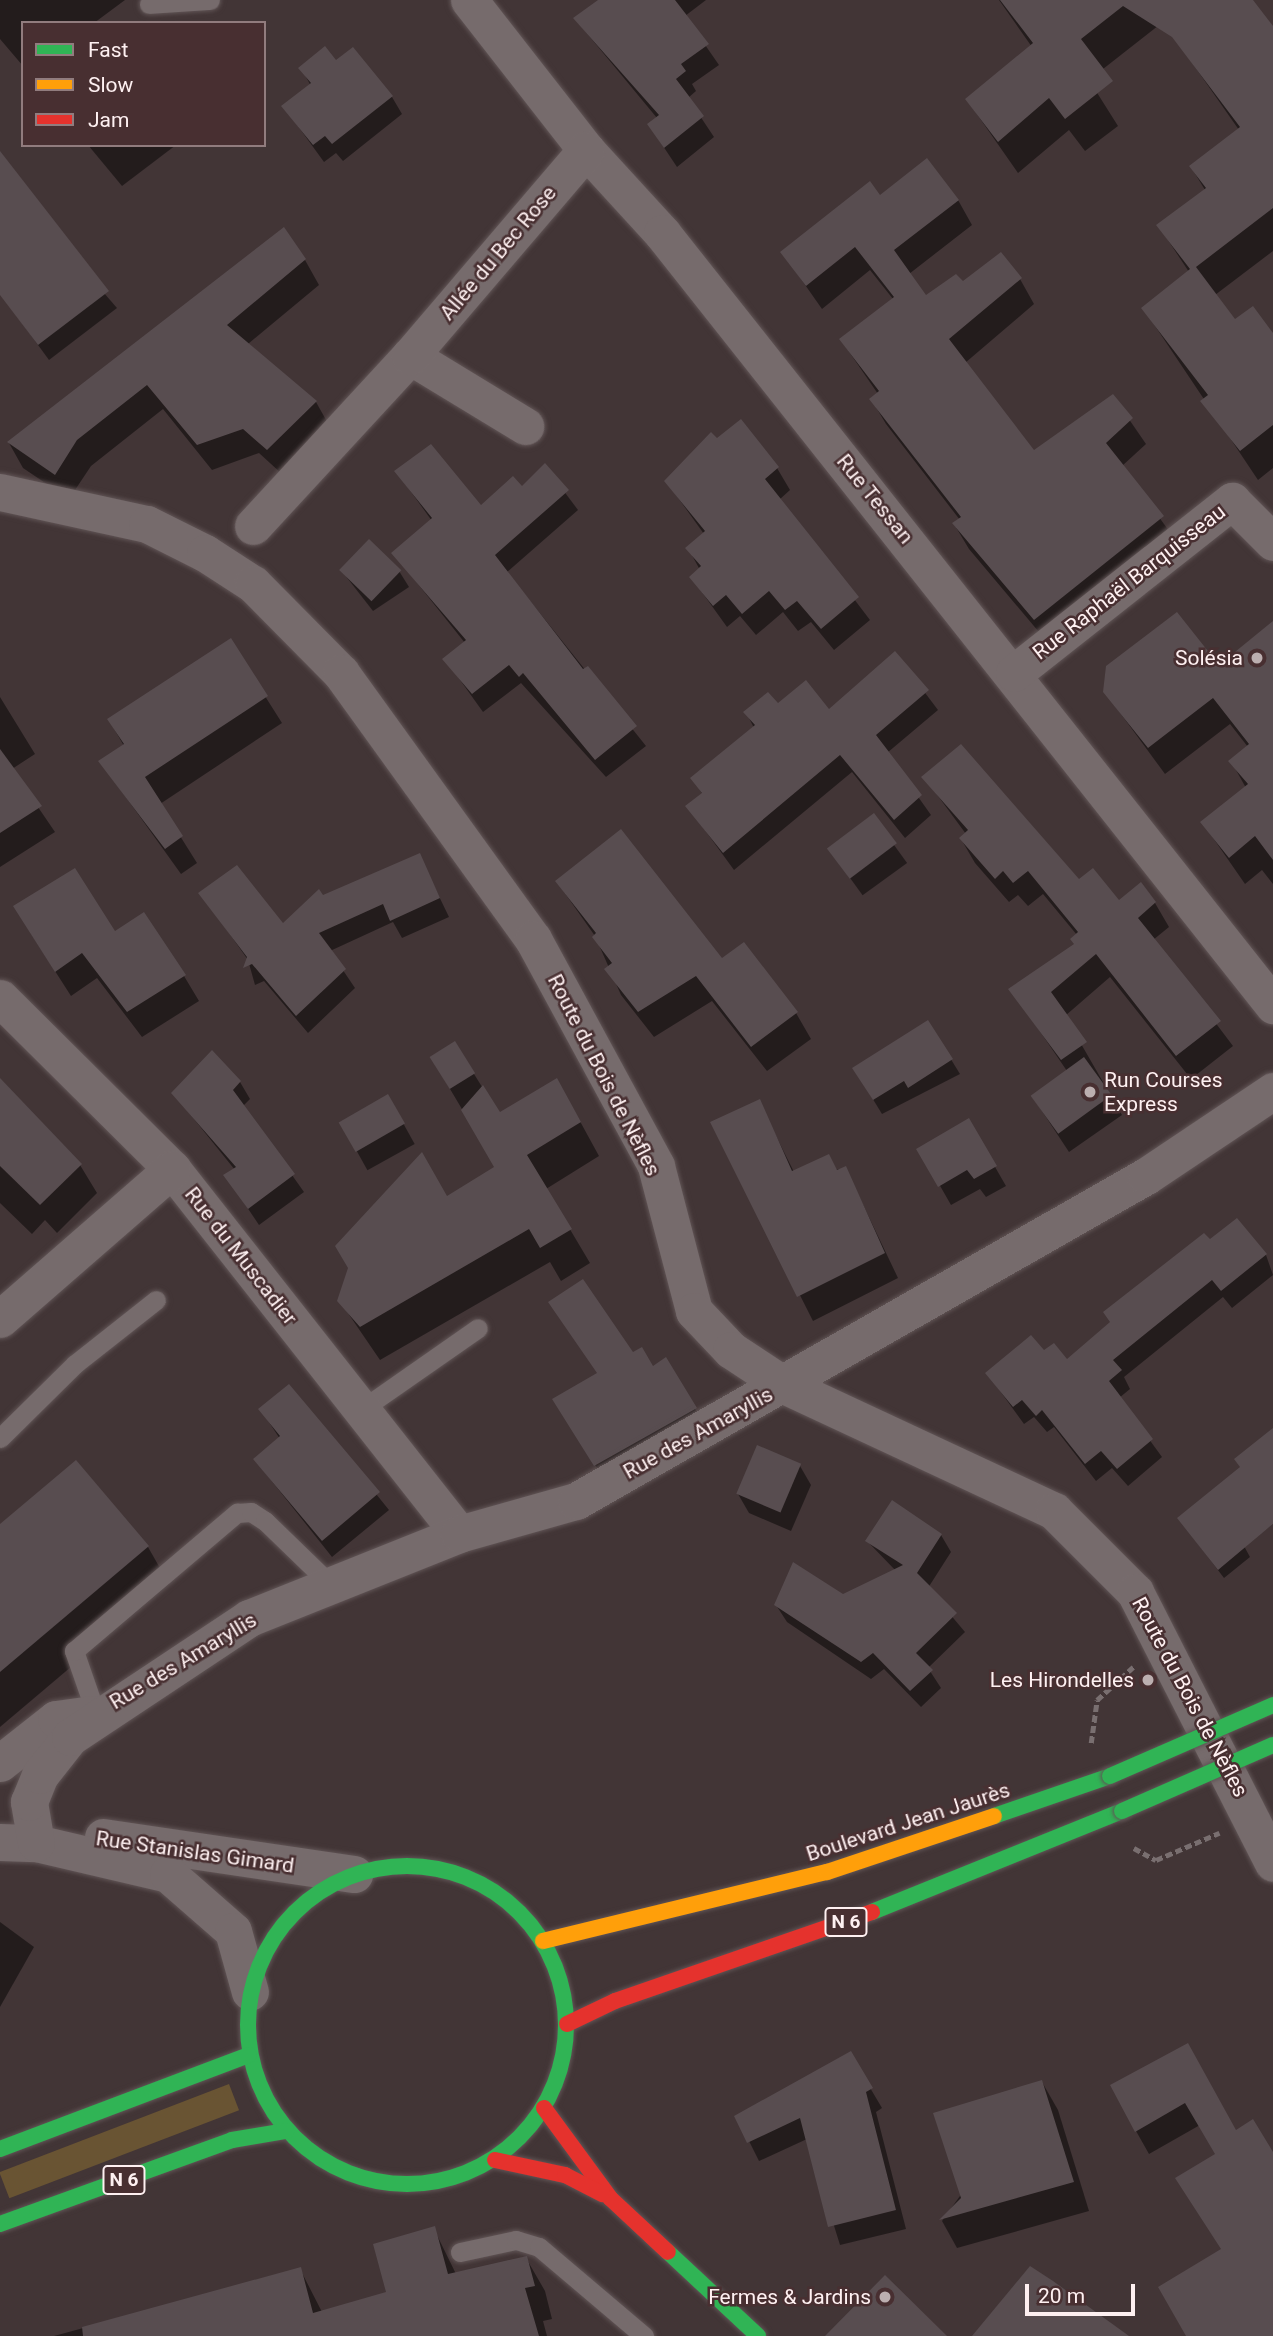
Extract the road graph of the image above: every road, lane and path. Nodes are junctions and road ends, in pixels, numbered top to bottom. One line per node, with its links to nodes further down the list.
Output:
1 (210, 0): 3 (lane)
2 (469, 0): 4 (street, Rue Tessan)
3 (149, 4)
4 (586, 150): 5 (street, Allée du Bec Rose); 10 (street, Rue Tessan)
5 (410, 356): 6 (street); 8 (street, Allée du Bec Rose)
6 (524, 426)
7 (0, 492): 18 (street, Route du Bois de Nèfles)
8 (253, 526)
9 (1273, 542): 10 (street, Rue Raphaël Barquisseau)
10 (1014, 673): 12 (street, Rue Tessan)
11 (0, 999): 14 (street, Rue du Muscadier)
12 (1273, 1005)
13 (1273, 1091): 18 (street, Rue des Amaryllis)
14 (172, 1169): 16 (street); 19 (street, Rue du Muscadier)
15 (156, 1300): 20 (lane)
16 (0, 1319)
17 (478, 1328): 19 (lane)
18 (784, 1385): 21 (street, Rue des Amaryllis); 33 (street, Route du Bois de Nèfles)
19 (362, 1409): 21 (street, Rue du Muscadier)
20 (0, 1438)
21 (459, 1534): 22 (street, Rue des Amaryllis)
22 (331, 1585): 25 (street, Rue des Amaryllis); 25 (lane)
23 (1146, 1660): 27 (path)
24 (1273, 1705): 35 (main road, Boulevard Jean Jaurès, bridge)
25 (96, 1714): 28 (street, Rue des Amaryllis); 31 (street, Rue des Amaryllis)
26 (1273, 1745): 37 (main road, N 6, bridge)
27 (1091, 1747)
28 (0, 1763)
29 (1230, 1828): 32 (path)
30 (0, 1842): 31 (street, Rue Stanislas Gimard)
31 (36, 1843): 34 (street, Rue Stanislas Gimard); 36 (street, Rue Stanislas Gimard)
32 (1124, 1843)
33 (1273, 1863)
34 (354, 1874): 35 (main road); 36 (main road)
35 (543, 1941): 37 (main road)
36 (250, 1992): 38 (main road)
37 (567, 2024): 39 (main road)
38 (249, 2055): 40 (main road); 41 (main road)
39 (544, 2108): 42 (main road); 43 (main road)
40 (286, 2131): 42 (main road); 44 (main road, N 6)
41 (0, 2149)
42 (495, 2160): 43 (main road)
43 (610, 2198): 48 (main road)
44 (8, 2222): 45 (lane)
45 (0, 2238)
46 (460, 2252): 47 (lane)
47 (644, 2336)
48 (758, 2336)

